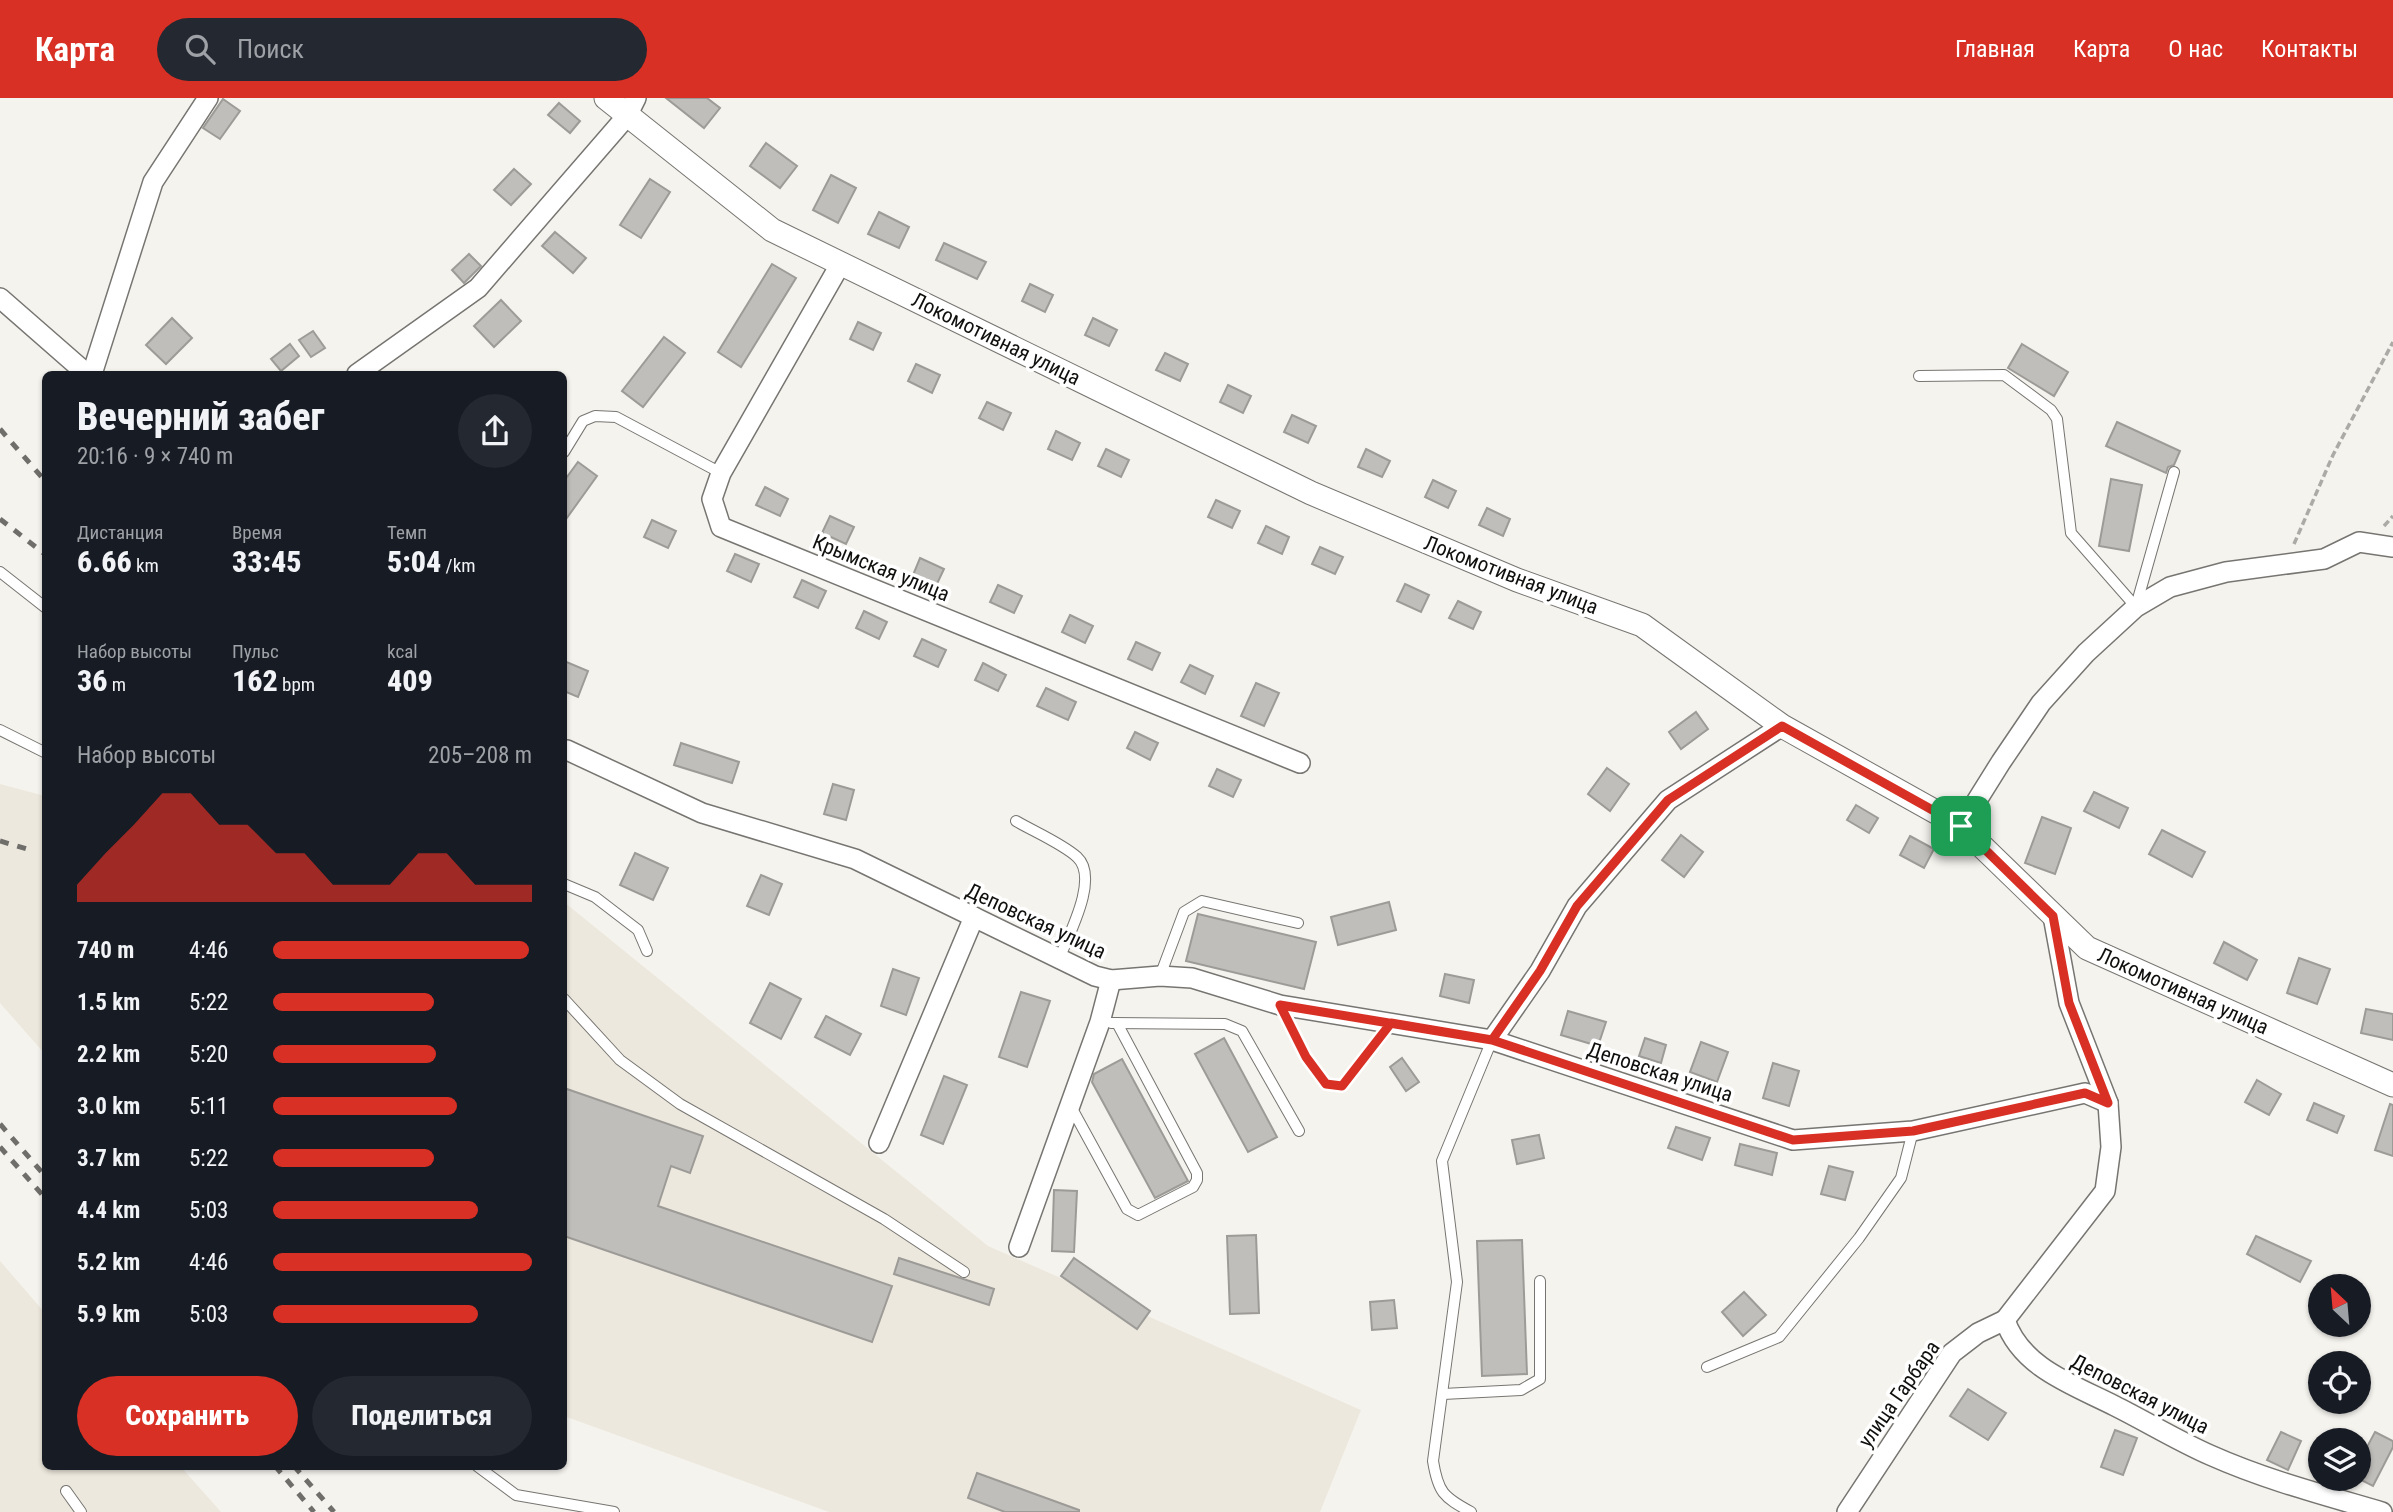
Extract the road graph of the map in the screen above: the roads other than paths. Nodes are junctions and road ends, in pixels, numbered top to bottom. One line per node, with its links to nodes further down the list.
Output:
1 (208, 98): 7 (street)
2 (606, 98): 3 (street, Локомотивная улица)
3 (631, 107): 4 (street, Локомотивная улица); 8 (street)
4 (841, 263): 12 (street, Крымская улица); 17 (street, Локомотивная улица)
5 (0, 298): 6 (street)
6 (84, 371)
7 (93, 371)
8 (361, 371)
9 (1919, 376): 16 (lane)
10 (567, 448): 12 (lane)
11 (2174, 472): 16 (lane)
12 (722, 473): 21 (street, Крымская улица)
13 (2393, 547): 16 (street)
14 (0, 572): 15 (lane)
15 (42, 605)
16 (2136, 607): 23 (street)
17 (1782, 726): 23 (street, Локомотивная улица); 36 (street)
18 (0, 730): 20 (lane)
19 (567, 750): 26 (street, Деповская улица)
20 (42, 751)
21 (1300, 763)
22 (1016, 821): 29 (lane)
23 (1961, 826): 25 (street, Локомотивная улица)
24 (567, 885): 28 (lane)
25 (2053, 916): 37 (street, Локомотивная улица); 38 (street)
26 (974, 918): 29 (street, Деповская улица); 42 (street)
27 (1298, 923): 30 (lane)
28 (647, 951)
29 (1059, 959): 31 (street, Деповская улица)
30 (1160, 976): 31 (street, Деповская улица); 33 (street, Деповская улица)
31 (1111, 980): 34 (street)
32 (567, 1002): 44 (lane)
33 (1280, 1005): 35 (street, Деповская улица); 35 (lane)
34 (1109, 1023): 39 (street); 39 (lane); 40 (lane)
35 (1391, 1023): 36 (street, Деповская улица)
36 (1492, 1040): 41 (street, Деповская улица); 48 (lane)
37 (2393, 1085)
38 (2108, 1103): 41 (street, Деповская улица); 46 (street)
39 (1070, 1105): 43 (street)
40 (1299, 1131)
41 (1913, 1131): 47 (lane)
42 (879, 1143)
43 (1019, 1247)
44 (964, 1272)
45 (1540, 1281): 48 (lane)
46 (2006, 1320): 54 (street, улица Гарбара); 55 (street, Деповская улица)
47 (1707, 1367)
48 (1443, 1394): 53 (lane)
49 (482, 1470): 52 (lane)
50 (66, 1490): 51 (lane)
51 (81, 1512)
52 (614, 1512)
53 (1471, 1512)
54 (1847, 1512)
55 (2382, 1512)

